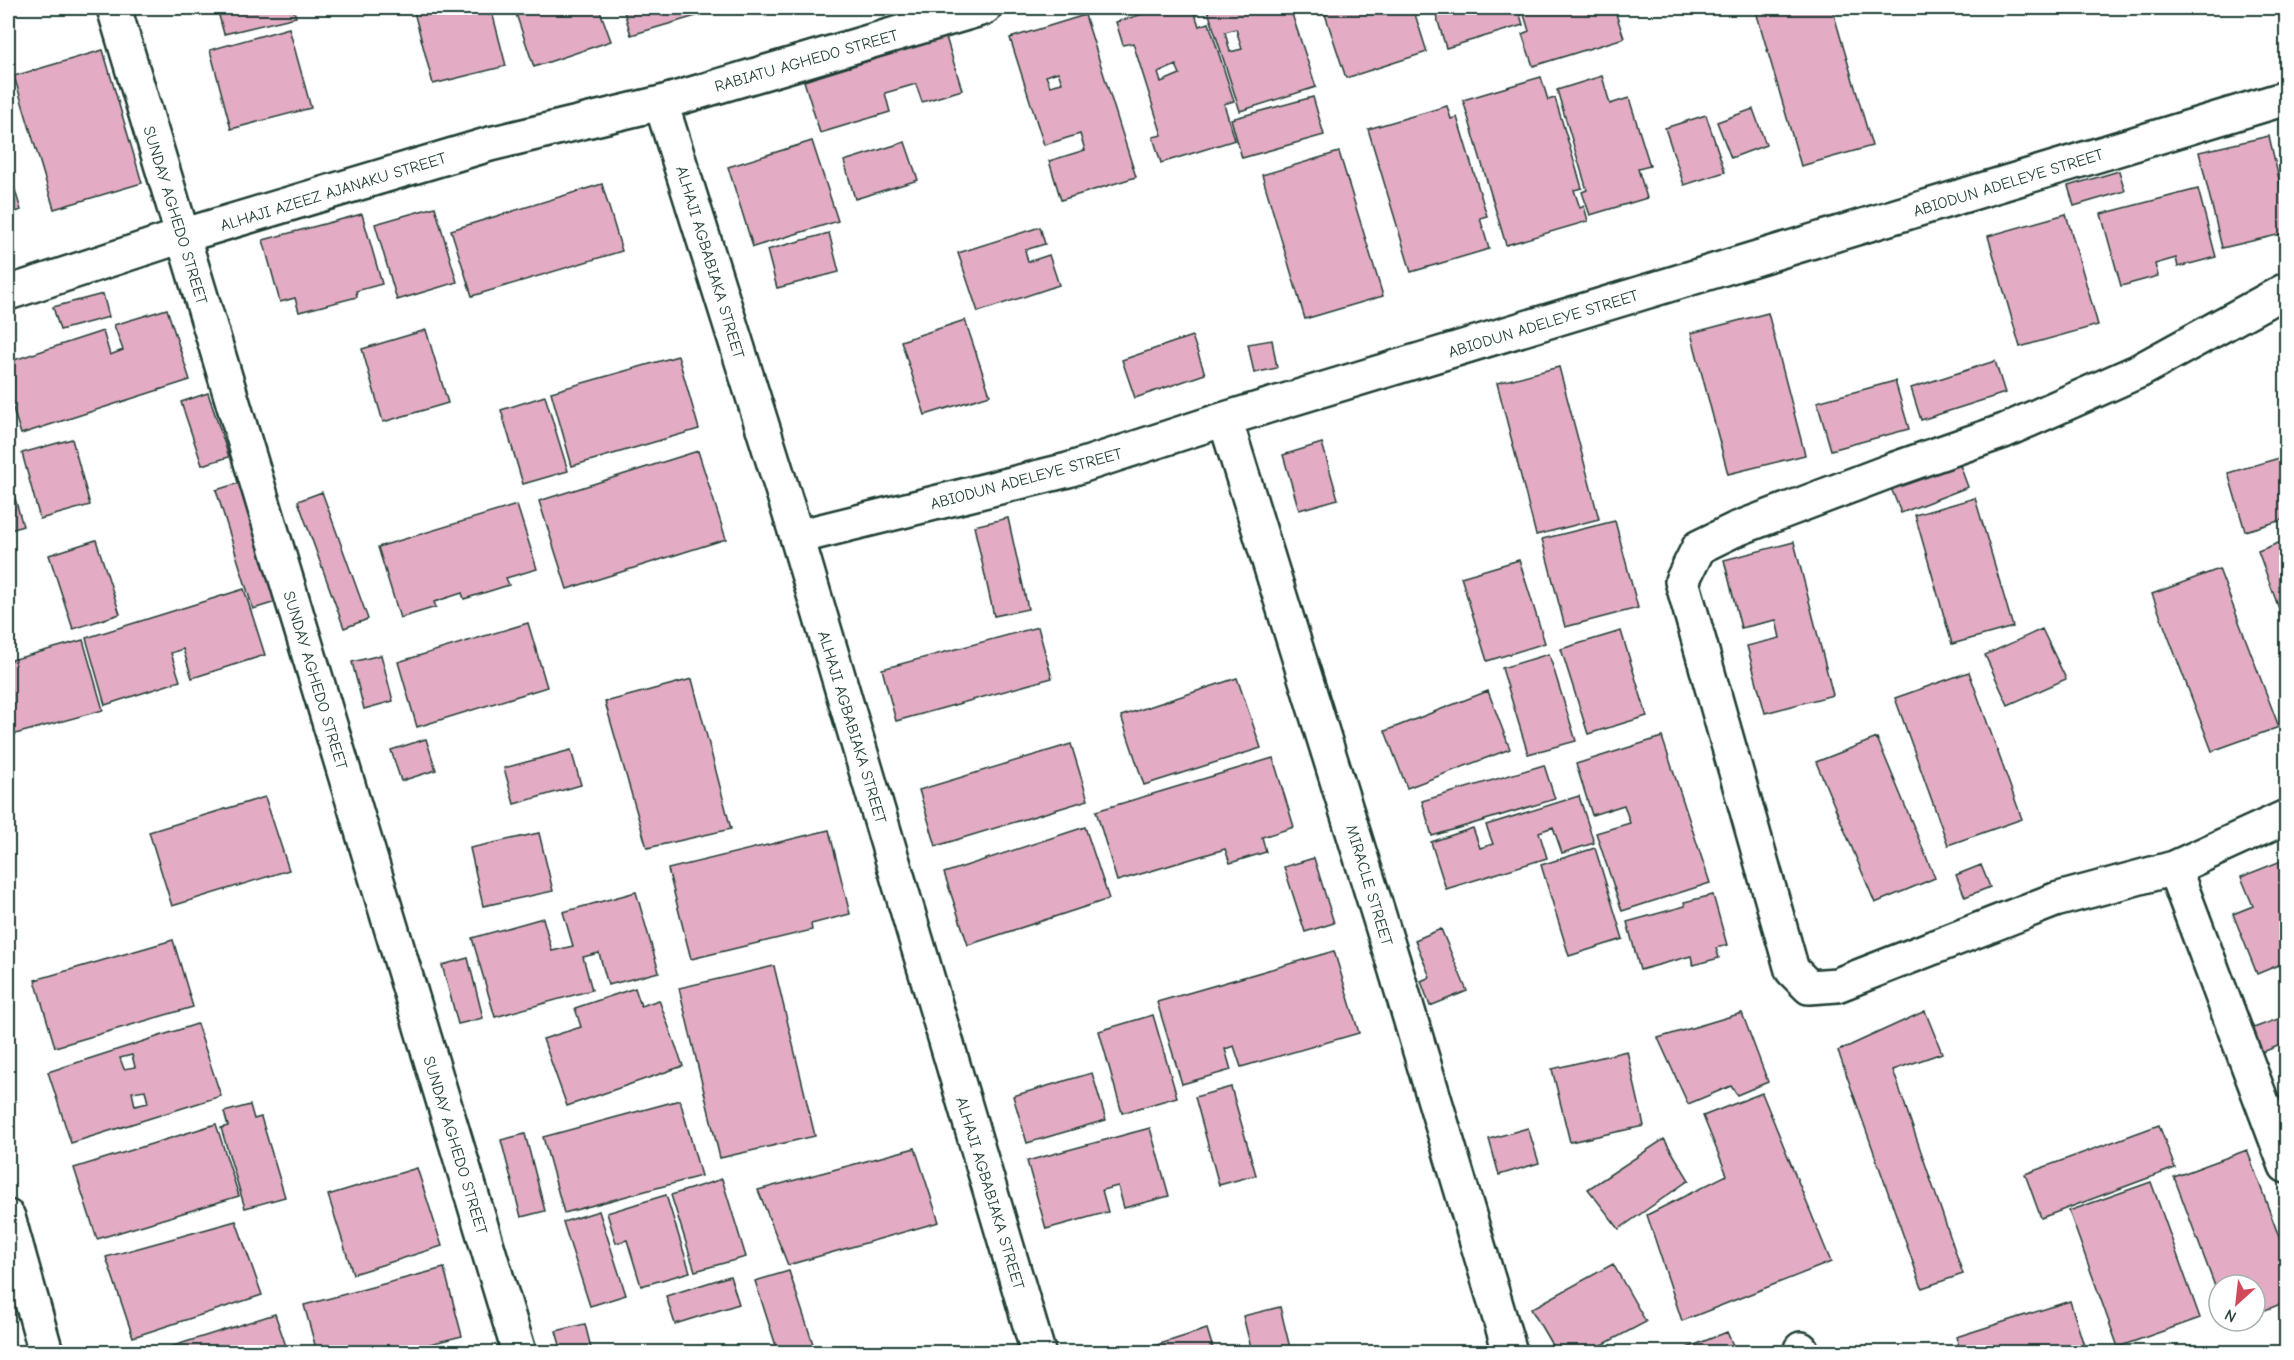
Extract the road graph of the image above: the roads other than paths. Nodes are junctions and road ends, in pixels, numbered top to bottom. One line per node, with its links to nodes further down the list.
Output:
1 (114, 8): 5 (street, SUNDAY AGHEDO STREET)
2 (984, 8): 4 (street, RABIATU AGHEDO STREET)
3 (2286, 98): 8 (street, ABIODUN ADELEYE STREET)
4 (661, 103): 5 (street, ALHAJI AZEEZ AJANAKU STREET); 9 (street, ALHAJI AGBABIAKA STREET)
5 (182, 237): 7 (street, ALHAJI AZEEZ AJANAKU STREET); 15 (street, SUNDAY AGHEDO STREET)
6 (2286, 290): 11 (street)
7 (8, 293)
8 (1225, 419): 9 (street, ABIODUN ADELEYE STREET); 17 (street, MIRACLE STREET)
9 (797, 537): 16 (street, ALHAJI AGBABIAKA STREET)
10 (2286, 818): 11 (street)
11 (2174, 868): 12 (street)
12 (2286, 1166)
13 (10, 1235): 14 (street)
14 (46, 1353)
15 (519, 1353)
16 (1038, 1353)
17 (1510, 1353)

